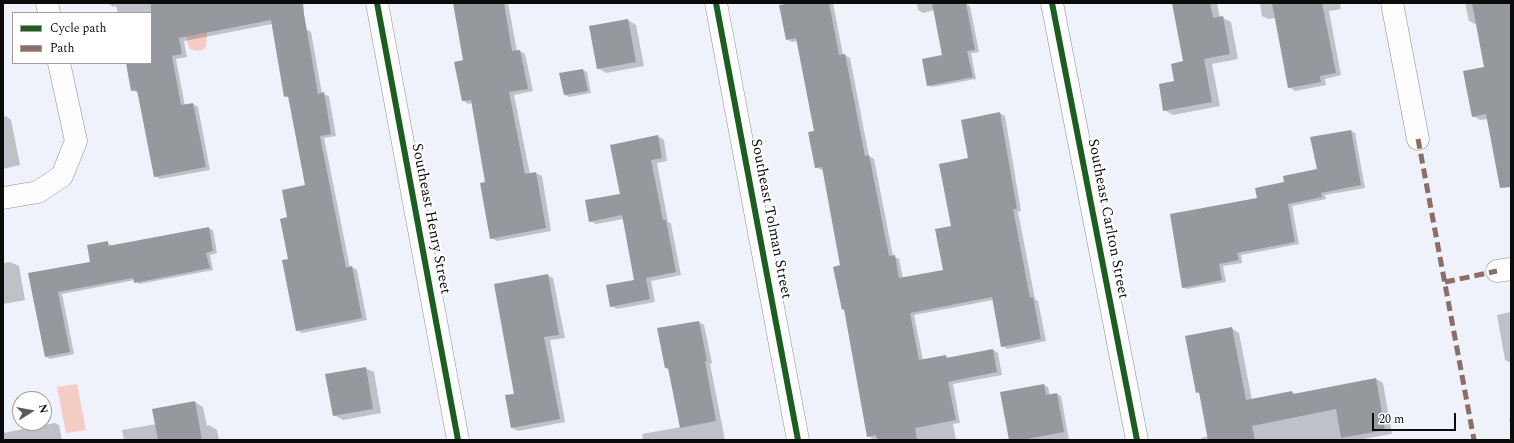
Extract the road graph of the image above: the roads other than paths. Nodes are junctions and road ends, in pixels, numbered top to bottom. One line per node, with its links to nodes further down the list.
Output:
1 (377, 3): 8 (street, Southeast Henry Street)
2 (716, 3): 9 (street, Southeast Tolman Street)
3 (1052, 3): 10 (street, Southeast Carlton Street)
4 (1392, 3): 6 (street)
5 (59, 64): 7 (street)
6 (1418, 139)
7 (3, 198)
8 (458, 440)
9 (798, 440)
10 (1137, 440)

